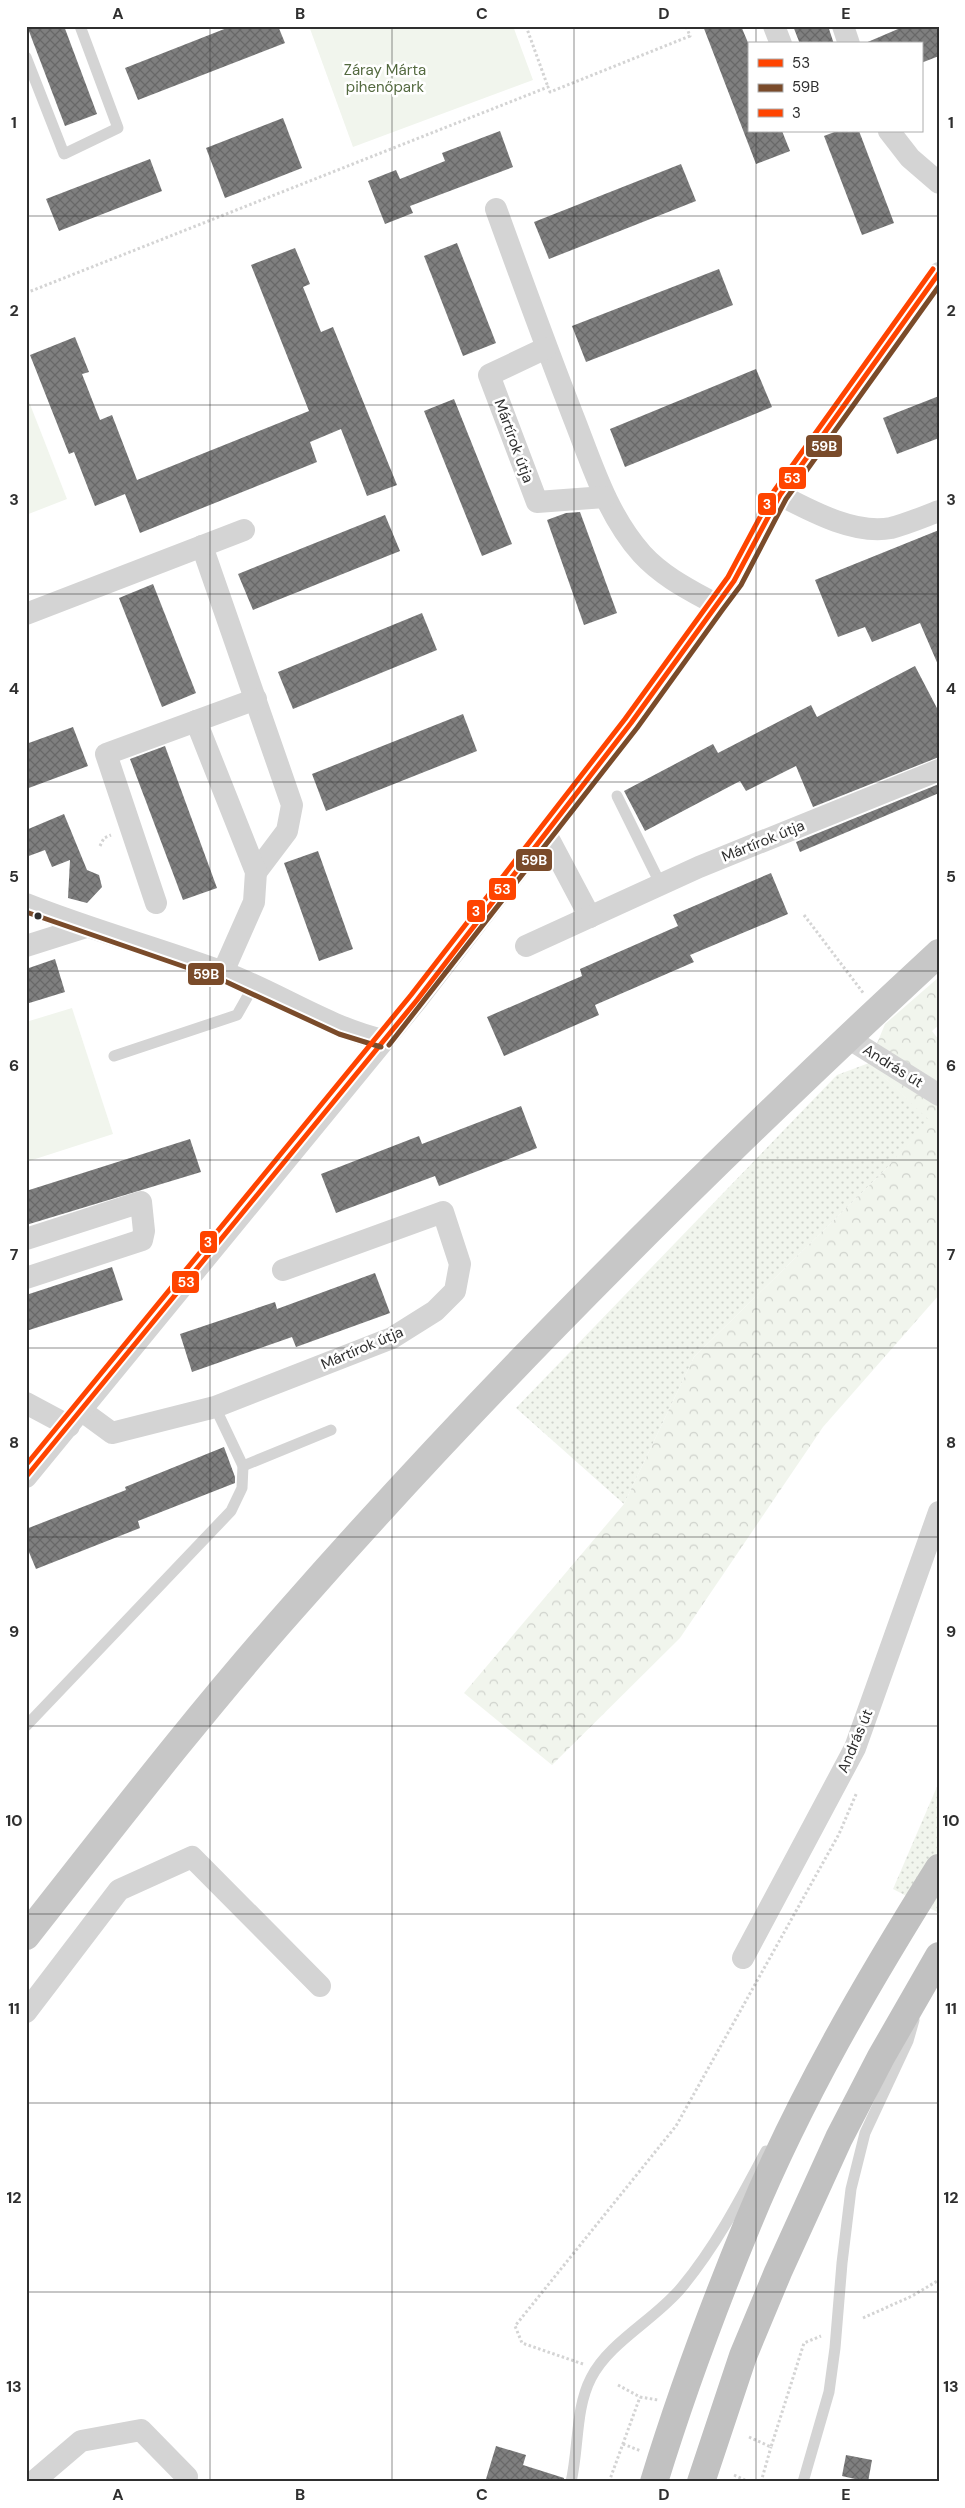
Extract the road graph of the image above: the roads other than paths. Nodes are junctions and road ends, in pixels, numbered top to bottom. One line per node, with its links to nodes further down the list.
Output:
1 (80, 26): 6 (lane)
2 (774, 26): 4 (street)
3 (842, 26): 5 (street)
4 (780, 42)
5 (848, 42)
6 (26, 57)
7 (890, 132): 8 (street)
8 (939, 183)
9 (496, 209): 11 (street)
10 (939, 273): 12 (street)
11 (546, 348): 13 (street); 13 (street, Mártírok útja)
12 (780, 495): 14 (street); 17 (street)
13 (605, 497): 17 (street)
14 (939, 511)
15 (244, 530): 16 (street)
16 (202, 546): 18 (street); 19 (street)
17 (717, 605): 23 (street)
18 (26, 614)
19 (256, 699): 20 (street); 24 (street)
20 (196, 721): 24 (street); 26 (street)
21 (939, 770): 25 (street, Mártírok útja)
22 (617, 796): 25 (lane)
23 (546, 834): 28 (street); 36 (street)
24 (256, 872): 33 (street)
25 (661, 885): 28 (street, Mártírok útja)
26 (156, 903)
27 (28, 906): 29 (street)
28 (590, 917): 31 (street, Mártírok útja)
29 (86, 927): 30 (street); 33 (street)
30 (26, 946)
31 (526, 946)
32 (939, 953): 35 (main road)
33 (223, 972): 34 (street)
34 (254, 985): 36 (street); 37 (lane)
35 (848, 1038): 38 (street, András út); 51 (main road)
36 (383, 1040): 44 (street)
37 (114, 1056)
38 (939, 1095)
39 (26, 1238): 41 (street)
40 (283, 1270): 43 (street, Mártírok útja)
41 (26, 1278)
42 (26, 1403): 44 (street, Mártírok útja)
43 (215, 1407): 44 (street, Mártírok útja); 46 (lane)
44 (76, 1418): 47 (street)
45 (331, 1430): 46 (lane)
46 (243, 1466): 49 (lane)
47 (26, 1477)
48 (939, 1512): 52 (street, András út)
49 (26, 1726)
50 (939, 1868): 56 (highway)
51 (26, 1936)
52 (744, 1958)
53 (932, 1967): 61 (highway); 62 (lane)
54 (320, 1986): 55 (street)
55 (26, 2012)
56 (824, 2065): 59 (lane); 60 (highway)
57 (33, 2482): 58 (street)
58 (186, 2482)
59 (570, 2482)
60 (654, 2482)
61 (701, 2482)
62 (803, 2482)

